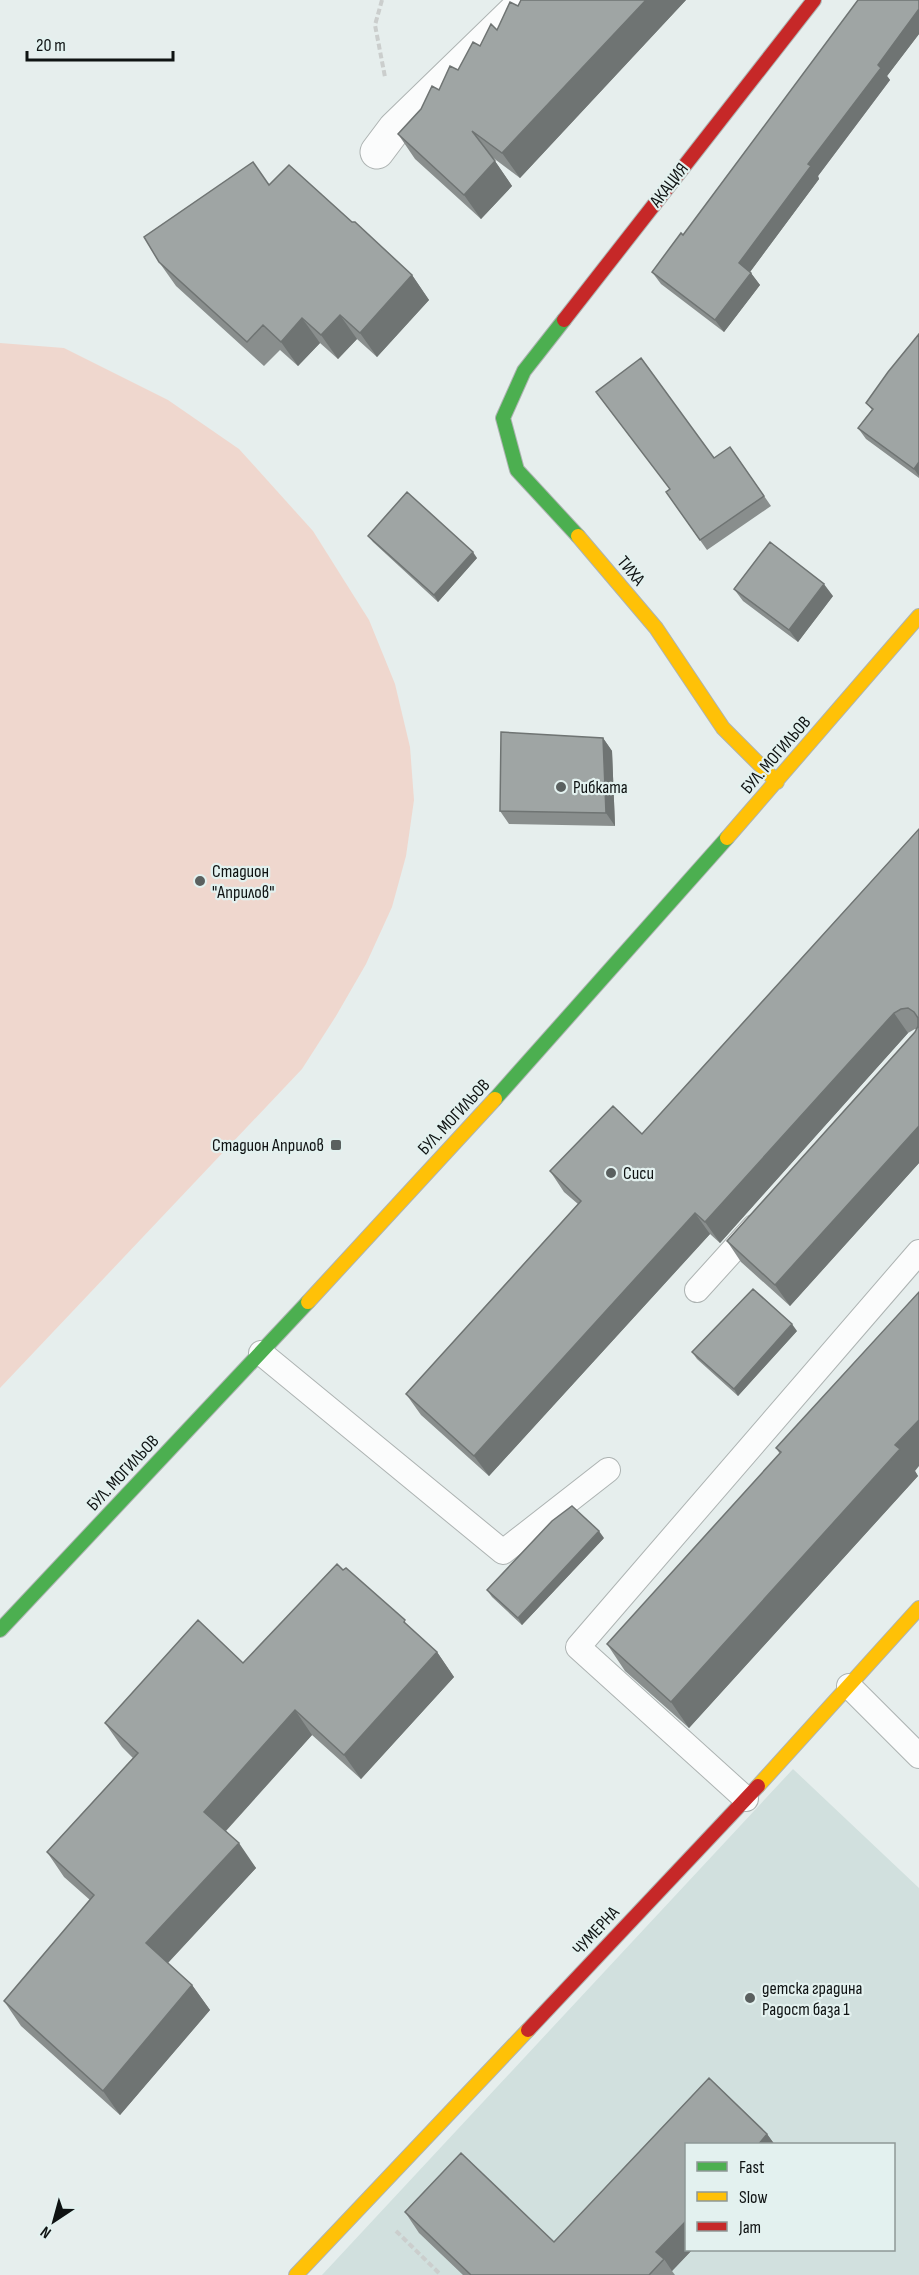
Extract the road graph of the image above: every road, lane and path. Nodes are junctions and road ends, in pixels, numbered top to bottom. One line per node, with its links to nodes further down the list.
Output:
1 (382, 0): 4 (path)
2 (527, 0): 4 (street)
3 (814, 0): 5 (street, АКАЦИЯ)
4 (386, 140)
5 (524, 370): 7 (street, ТИХА)
6 (919, 616): 7 (street, БУЛ. МОГИЛЬОВ)
7 (777, 782): 11 (street, БУЛ. МОГИЛЬОВ)
8 (768, 1211): 10 (lane)
9 (919, 1252): 17 (lane)
10 (697, 1290)
11 (261, 1353): 12 (lane); 14 (street, БУЛ. МОГИЛЬОВ)
12 (608, 1470)
13 (919, 1608): 15 (street, ЧУМЕРНА)
14 (0, 1630)
15 (849, 1686): 16 (lane); 17 (street, ЧУМЕРНА)
16 (919, 1756)
17 (746, 1799): 18 (street, ЧУМЕРНА)
18 (365, 2202): 19 (street, ЧУМЕРНА); 20 (path)
19 (296, 2275)
20 (441, 2275)

